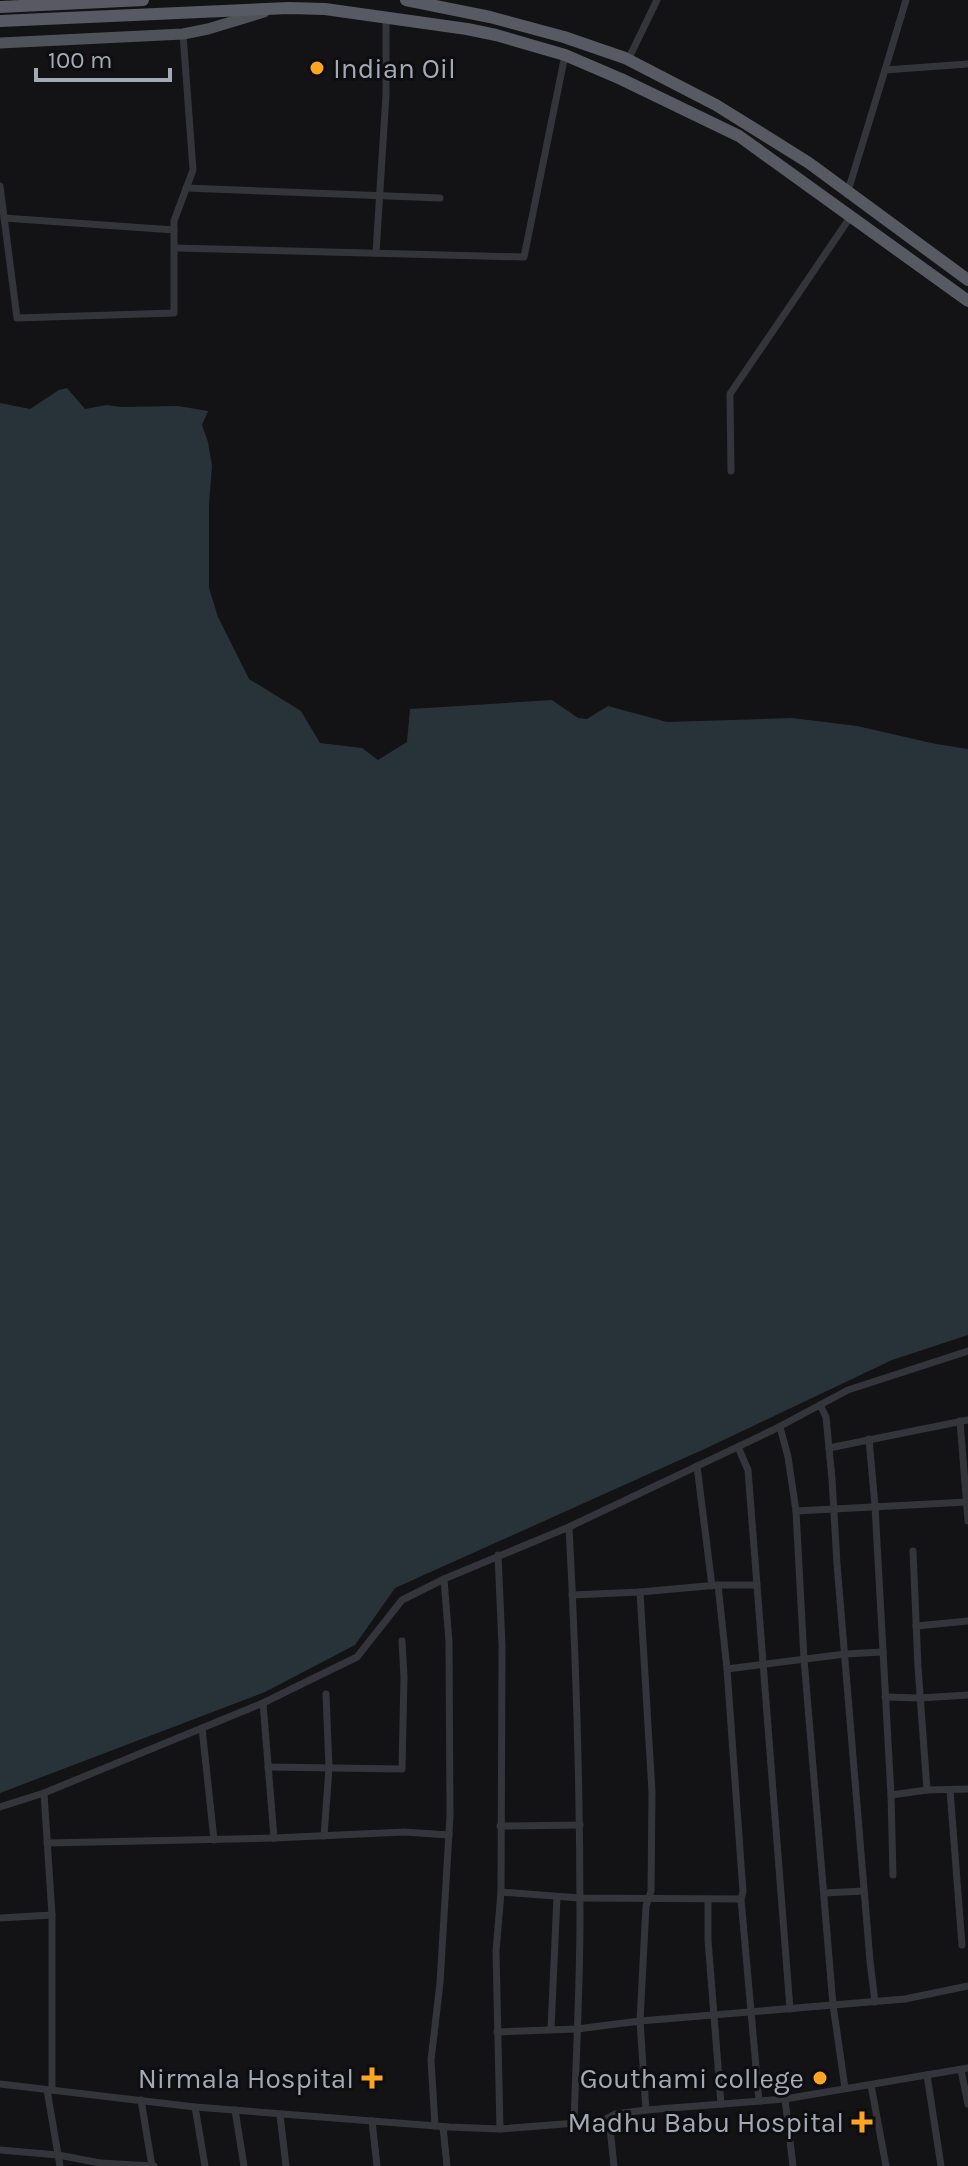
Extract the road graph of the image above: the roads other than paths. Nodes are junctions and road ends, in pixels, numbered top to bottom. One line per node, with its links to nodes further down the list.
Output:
1 (143, 0): 5 (highway)
2 (406, 0): 12 (highway)
3 (657, 0): 12 (street)
4 (906, 0): 14 (street)
5 (0, 4)
6 (289, 8): 7 (highway); 8 (highway); 9 (main road)
7 (386, 18): 11 (highway); 18 (street)
8 (0, 21)
9 (183, 34): 10 (main road); 16 (street)
10 (0, 43)
11 (565, 55): 20 (highway); 24 (street)
12 (628, 60): 17 (highway)
13 (968, 64): 14 (street)
14 (885, 70): 17 (street)
15 (0, 186): 21 (street)
16 (186, 188): 18 (street); 22 (street)
17 (848, 191): 25 (highway)
18 (378, 196): 19 (street); 24 (street)
19 (440, 198)
20 (851, 216): 26 (highway); 27 (street)
21 (4, 218): 22 (street); 23 (street)
22 (174, 230): 23 (street)
23 (174, 248): 24 (street)
24 (376, 253)
25 (968, 280)
26 (968, 301)
27 (731, 471)
28 (968, 1351): 29 (street)
29 (820, 1405): 31 (street); 34 (street)
30 (964, 1420): 32 (street); 36 (street)
31 (780, 1427): 33 (street); 39 (street)
32 (869, 1439): 34 (street); 37 (street)
33 (738, 1447): 35 (street); 46 (street)
34 (829, 1448): 38 (street)
35 (697, 1466): 41 (street); 45 (street)
36 (967, 1502): 37 (street); 40 (street)
37 (875, 1506): 38 (street); 52 (street)
38 (834, 1509): 39 (street); 53 (street)
39 (796, 1511): 54 (street)
40 (968, 1521)
41 (569, 1527): 43 (street); 48 (street)
42 (913, 1551): 50 (street)
43 (498, 1555): 44 (street); 72 (street)
44 (444, 1579): 61 (street); 73 (street)
45 (715, 1585): 46 (street); 47 (street); 56 (street)
46 (757, 1585): 55 (street)
47 (640, 1592): 48 (street); 84 (street)
48 (572, 1595): 71 (street)
49 (968, 1621): 50 (street)
50 (916, 1626): 60 (street)
51 (402, 1641): 64 (street)
52 (883, 1652): 53 (street); 59 (street)
53 (845, 1654): 54 (street); 79 (street)
54 (804, 1659): 55 (street); 81 (street)
55 (764, 1665): 56 (street); 93 (street)
56 (727, 1669): 85 (street)
57 (326, 1694): 64 (street)
58 (968, 1695): 60 (street)
59 (885, 1697): 60 (street); 69 (street)
60 (920, 1698): 66 (street)
61 (263, 1703): 62 (street); 63 (street)
62 (202, 1728): 68 (street); 76 (street)
63 (268, 1767): 64 (street); 75 (street)
64 (329, 1768): 74 (street)
65 (968, 1789): 67 (street)
66 (927, 1790): 67 (street); 69 (street)
67 (950, 1790): 89 (street)
68 (44, 1793): 70 (street); 77 (street)
69 (891, 1795): 78 (street)
70 (0, 1807)
71 (580, 1825): 72 (street); 83 (street)
72 (500, 1826): 80 (street)
73 (449, 1835): 74 (street); 118 (street)
74 (324, 1836): 75 (street)
75 (274, 1838): 76 (street)
76 (214, 1840): 77 (street)
77 (47, 1843): 87 (street)
78 (893, 1875)
79 (864, 1891): 81 (street); 91 (street)
80 (501, 1892): 82 (street); 99 (street)
81 (824, 1893): 92 (street)
82 (557, 1897): 83 (street); 97 (street)
83 (580, 1898): 84 (street); 98 (street)
84 (649, 1899): 86 (street); 96 (street)
85 (741, 1899): 86 (street); 94 (street)
86 (708, 1900): 95 (street)
87 (52, 1915): 88 (street); 105 (street)
88 (0, 1918)
89 (962, 1945)
90 (968, 1986): 91 (street)
91 (875, 2002): 92 (street)
92 (833, 2005): 93 (street); 104 (street)
93 (790, 2009): 94 (street)
94 (750, 2012): 95 (street); 108 (street)
95 (715, 2015): 96 (street); 109 (street)
96 (640, 2021): 98 (street); 113 (street)
97 (551, 2029): 98 (street); 99 (street)
98 (577, 2029): 117 (street)
99 (497, 2032): 119 (street)
100 (965, 2069): 101 (street); 110 (street)
101 (927, 2075): 103 (street); 133 (street)
102 (0, 2084): 105 (street)
103 (871, 2085): 104 (street); 132 (street)
104 (845, 2088): 106 (street)
105 (50, 2090): 107 (street); 121 (street)
106 (785, 2099): 108 (street); 131 (street)
107 (141, 2100): 111 (street); 124 (street)
108 (759, 2101): 109 (street)
109 (721, 2104): 113 (street)
110 (968, 2104)
111 (195, 2107): 112 (street); 125 (street)
112 (235, 2110): 114 (street); 126 (street)
113 (646, 2110): 115 (street)
114 (280, 2115): 116 (street); 127 (street)
115 (609, 2119): 117 (street); 130 (street)
116 (372, 2121): 118 (street); 128 (street)
117 (574, 2125): 119 (street)
118 (439, 2126): 119 (street); 129 (street)
119 (500, 2129)
120 (0, 2150): 121 (street)
121 (58, 2155): 122 (street); 123 (street)
122 (100, 2164): 124 (street)
123 (60, 2166)
124 (152, 2166)
125 (205, 2166)
126 (244, 2166)
127 (286, 2166)
128 (377, 2166)
129 (447, 2166)
130 (614, 2166)
131 (793, 2166)
132 (886, 2166)
133 (941, 2166)

